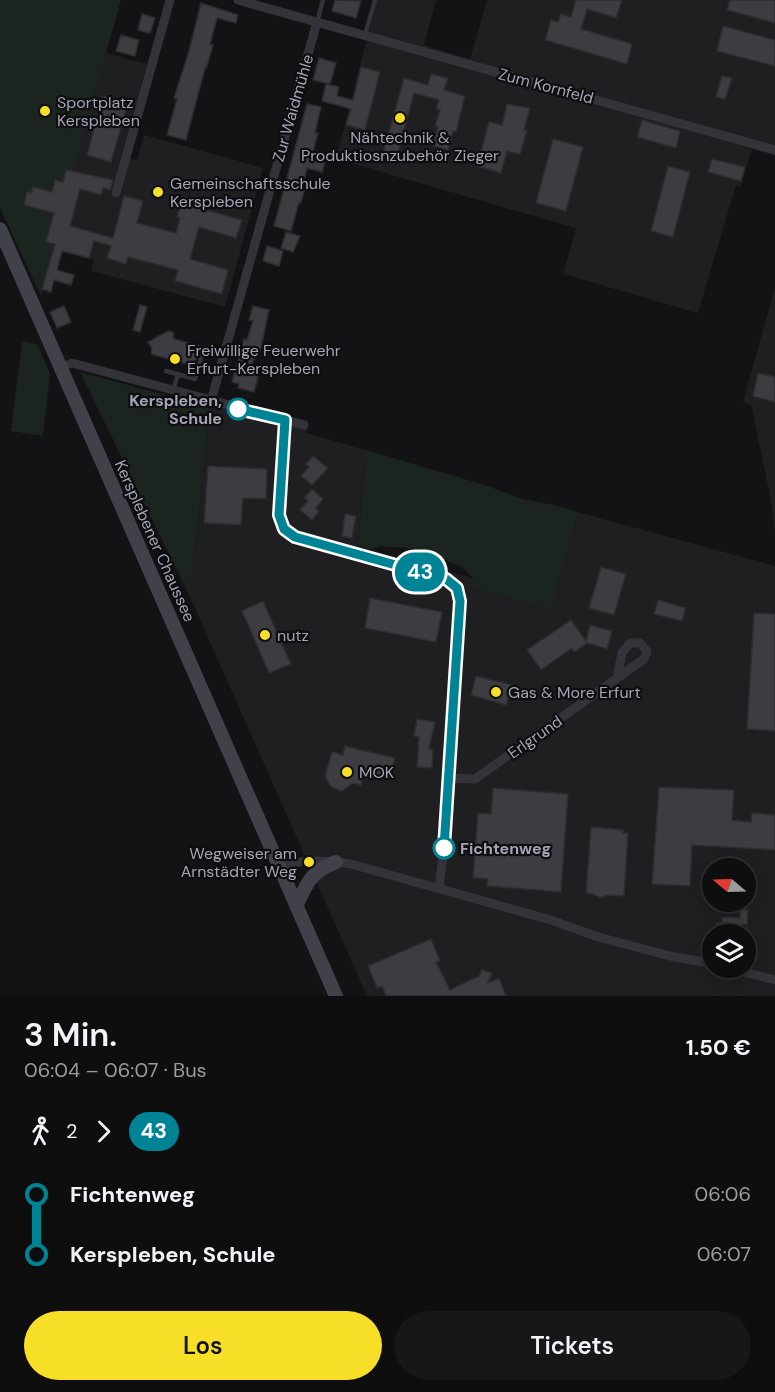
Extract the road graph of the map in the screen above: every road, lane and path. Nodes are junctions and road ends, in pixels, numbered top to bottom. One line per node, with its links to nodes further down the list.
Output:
1 (170, 0): 8 (street)
2 (238, 0): 5 (street, Zum Kornfeld)
3 (323, 0): 5 (lane)
4 (375, 0): 6 (lane)
5 (316, 22): 6 (street, Zum Kornfeld); 15 (street, Zur Waidmühle)
6 (364, 36): 7 (street, Zum Kornfeld)
7 (775, 150)
8 (116, 193)
9 (0, 229): 11 (main road, Kersplebener Chaussee)
10 (204, 348): 13 (lane)
11 (61, 368): 14 (street); 21 (main road, Kersplebener Chaussee)
12 (166, 371): 13 (lane)
13 (178, 374): 14 (lane)
14 (173, 390): 15 (street)
15 (211, 401): 16 (street)
16 (285, 420): 17 (street); 19 (street)
17 (304, 425)
18 (617, 678): 19 (street, Erlgrund)
19 (448, 778): 22 (street)
20 (336, 862): 21 (street); 22 (street); 23 (main road)
21 (279, 867): 23 (main road, Kersplebener Chaussee)
22 (439, 888): 24 (street)
23 (296, 906): 27 (main road, Kersplebener Chaussee)
24 (702, 961)
25 (756, 975): 26 (street)
26 (775, 980)
27 (336, 996)

